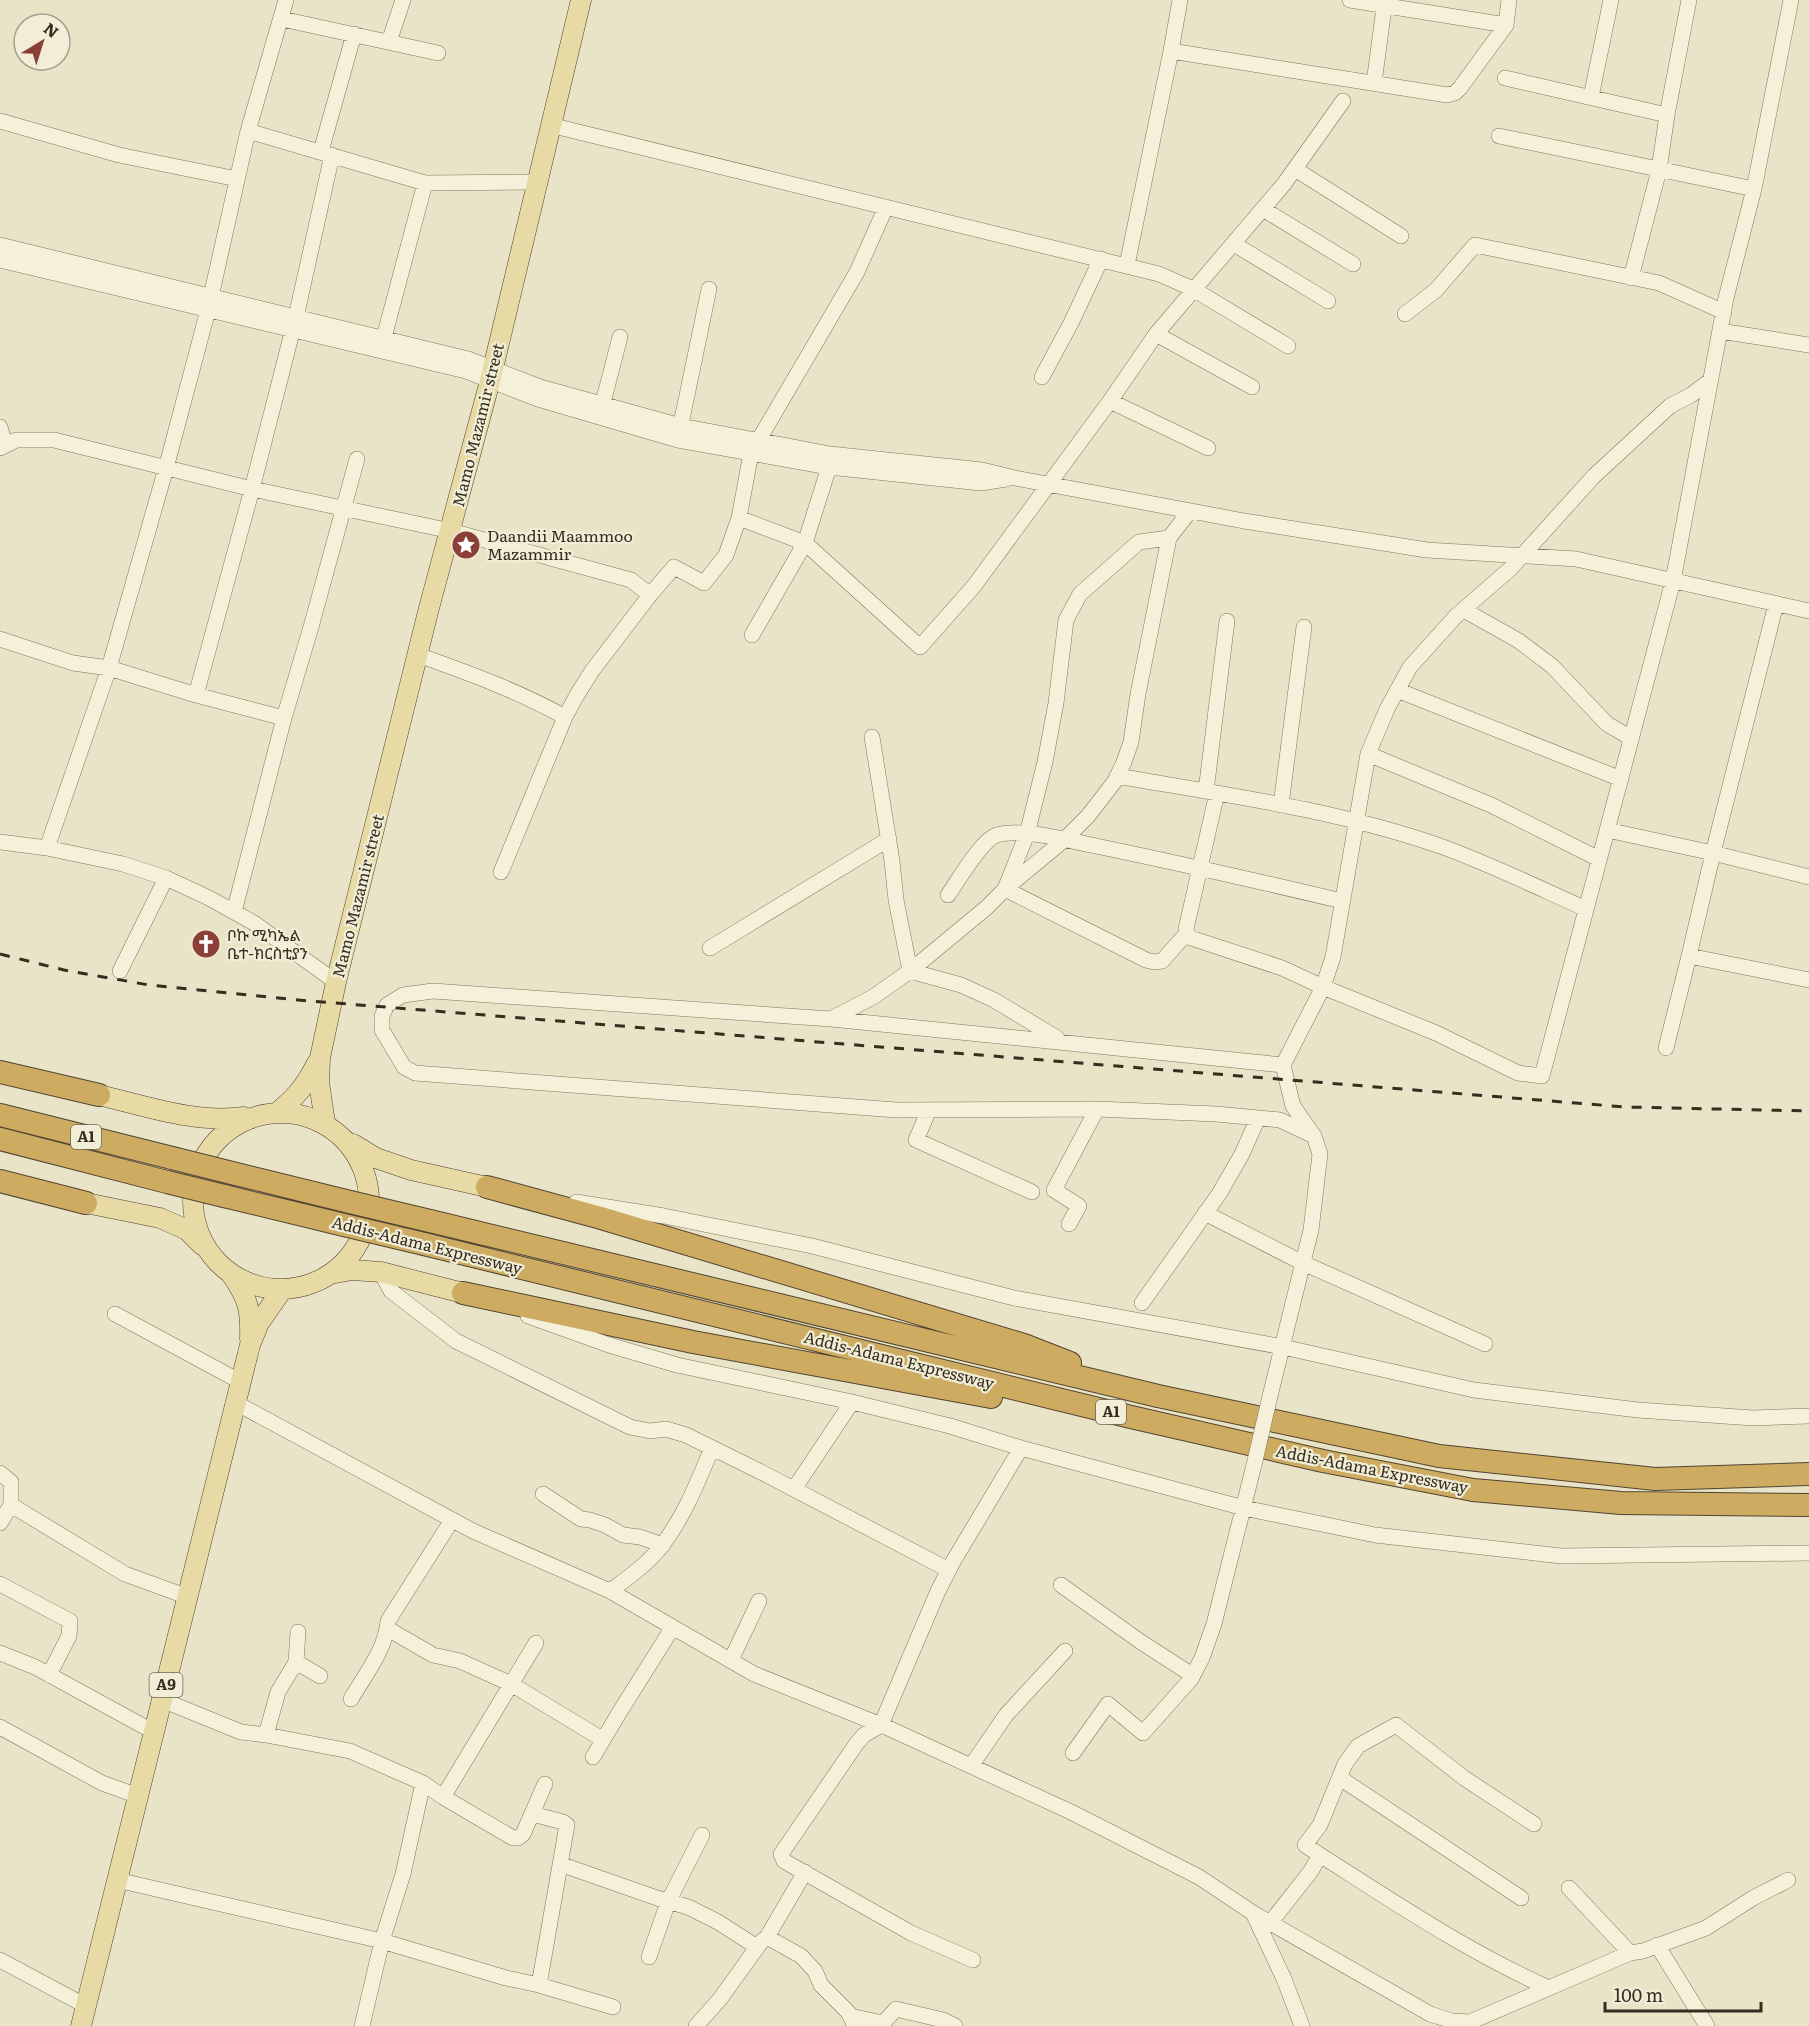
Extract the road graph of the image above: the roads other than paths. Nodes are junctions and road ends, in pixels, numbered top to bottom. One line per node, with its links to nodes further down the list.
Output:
1 (286, 0): 11 (street)
2 (403, 0): 14 (street)
3 (580, 0): 23 (main road, Mamo Mazamir street)
4 (1180, 0): 15 (street)
5 (1350, 0): 10 (street)
6 (1509, 0): 12 (street)
7 (1611, 0): 19 (street)
8 (1689, 0): 21 (street)
9 (1791, 0): 32 (street)
10 (1385, 3): 12 (street); 18 (street)
11 (282, 19): 13 (street); 24 (street)
12 (1506, 25): 18 (street)
13 (354, 34): 14 (street); 26 (street)
14 (389, 42): 16 (street)
15 (1171, 51): 18 (street); 41 (street)
16 (438, 53)
17 (1505, 78): 19 (street)
18 (1374, 83)
19 (1591, 97): 21 (street)
20 (1343, 101): 27 (street)
21 (1667, 115): 28 (street)
22 (0, 120): 29 (street)
23 (550, 125): 30 (main road, Mamo Mazamir street); 33 (street)
24 (248, 131): 26 (street); 29 (street)
25 (1499, 136): 28 (street)
26 (326, 153): 31 (street); 49 (street)
27 (1295, 169): 34 (street); 35 (street)
28 (1659, 170): 32 (street); 42 (street)
29 (237, 179): 46 (street)
30 (537, 182): 31 (street); 56 (main road, Mamo Mazamir street)
31 (425, 183): 53 (street)
32 (1754, 189): 47 (street)
33 (886, 207): 38 (street); 65 (street)
34 (1263, 209): 36 (street); 40 (street)
35 (1401, 236)
36 (1234, 244): 44 (street); 45 (street)
37 (0, 245): 46 (street)
38 (1101, 259): 41 (street); 57 (street)
39 (0, 260): 46 (street)
40 (1353, 264)
41 (1126, 265): 44 (street)
42 (1631, 278): 47 (street); 48 (street)
43 (709, 289): 63 (street)
44 (1193, 289): 51 (street); 55 (street)
45 (1328, 301)
46 (210, 303): 49 (street); 69 (street)
47 (1724, 312): 50 (street)
48 (1405, 314)
49 (294, 323): 53 (street); 72 (street)
50 (1720, 332): 54 (street); 58 (street)
51 (1156, 334): 59 (street); 60 (street)
52 (620, 337): 61 (street)
53 (382, 344): 56 (street)
54 (1809, 345)
55 (1288, 346)
56 (491, 375): 61 (street); 76 (main road, Mamo Mazamir street)
57 (1042, 377)
58 (1710, 380): 79 (street); 80 (street)
59 (1252, 387)
60 (1110, 401): 66 (street); 71 (street)
61 (600, 410): 63 (street)
62 (0, 427): 64 (street)
63 (679, 433): 65 (street)
64 (3, 447): 69 (street)
65 (754, 447): 68 (street); 70 (street); 75 (street)
66 (1208, 448)
67 (357, 459): 73 (street)
68 (829, 467): 70 (street); 78 (street)
69 (166, 468): 72 (street); 90 (street)
70 (1015, 478): 71 (street)
71 (1047, 484): 74 (street); 78 (street)
72 (252, 489): 73 (street); 92 (street)
73 (344, 508): 76 (street); 94 (street)
74 (1190, 511): 77 (street); 79 (street)
75 (740, 518): 78 (street); 81 (street)
76 (451, 531): 81 (street); 89 (main road, Mamo Mazamir street)
77 (1168, 538): 98 (street); 104 (street)
78 (805, 543): 87 (street)
79 (1522, 556): 80 (street); 83 (street)
80 (1673, 581): 82 (street); 96 (street)
81 (650, 595): 93 (street)
82 (1776, 604): 84 (street); 109 (street)
83 (1464, 610): 91 (street); 96 (street)
84 (1809, 611)
85 (1227, 621): 100 (street)
86 (1304, 627): 101 (street)
87 (752, 635)
88 (0, 639): 90 (street)
89 (418, 655): 93 (street); 126 (main road, Mamo Mazamir street)
90 (109, 668): 92 (street); 108 (street)
91 (1397, 690): 97 (street); 99 (street)
92 (196, 695): 94 (street)
93 (565, 717): 112 (street)
94 (284, 718): 119 (street)
95 (872, 737): 105 (street)
96 (1631, 738): 99 (street)
97 (1368, 754): 102 (street); 110 (street)
98 (1117, 776): 100 (street); 106 (street)
99 (1621, 779): 103 (street)
100 (1212, 792): 101 (street); 111 (street)
101 (1281, 805): 102 (street)
102 (1356, 821): 117 (street); 118 (street)
103 (1607, 831): 109 (street); 110 (street)
104 (1027, 834): 106 (street); 115 (street); 116 (street)
105 (888, 839): 121 (street); 124 (street)
106 (1064, 840): 111 (street); 115 (street)
107 (0, 842): 108 (street)
108 (47, 848): 114 (street)
109 (1713, 853): 113 (street); 122 (street)
110 (1599, 859): 118 (street)
111 (1199, 867): 117 (street); 120 (street)
112 (501, 872)
113 (1808, 874)
114 (166, 878): 119 (street); 123 (street)
115 (1005, 889): 120 (street); 124 (street)
116 (948, 895)
117 (1342, 901): 127 (street)
118 (1586, 909): 127 (street)
119 (234, 912): 126 (street)
120 (1187, 933): 127 (street)
121 (710, 948)
122 (1689, 956): 125 (street); 130 (street)
123 (120, 971)
124 (910, 971): 128 (street); 129 (street)
125 (1809, 980)
126 (336, 982): 131 (main road, Mamo Mazamir street)
127 (1323, 987): 133 (street)
128 (831, 1019): 129 (street); 137 (street)
129 (1065, 1042): 133 (street)
130 (1666, 1048)
131 (320, 1058): 138 (main road); 142 (main road)
132 (0, 1060): 135 (street)
133 (1283, 1065): 143 (street)
134 (0, 1072): 135 (highway)
135 (99, 1095): 140 (main road)
136 (1097, 1109): 137 (street); 141 (street); 152 (street)
137 (929, 1110): 148 (street)
138 (278, 1112): 140 (main road); 142 (main road)
139 (0, 1115): 166 (highway, Addis-Adama Expressway / A1, bridge)
140 (256, 1115): 153 (main road)
141 (1258, 1118): 143 (street); 151 (street)
142 (325, 1123): 145 (main road)
143 (1314, 1136): 154 (street)
144 (0, 1139): 170 (highway, Addis-Adama Expressway / A1, bridge)
145 (346, 1140): 147 (main road); 157 (main road)
146 (0, 1181): 150 (highway)
147 (487, 1188): 164 (street); 166 (highway)
148 (1032, 1192)
149 (0, 1193): 150 (street)
150 (86, 1203): 153 (main road)
151 (1205, 1213): 154 (street); 160 (street)
152 (1069, 1224)
153 (207, 1249): 156 (main road)
154 (1303, 1263): 162 (street); 164 (street)
155 (381, 1272): 157 (main road); 159 (main road); 171 (street)
156 (230, 1273): 158 (main road); 163 (main road, A9)
157 (330, 1274): 158 (main road)
158 (282, 1290): 163 (main road, A9)
159 (463, 1293): 167 (street); 170 (highway)
160 (1142, 1303)
161 (115, 1314): 165 (street)
162 (1485, 1344)
163 (250, 1345): 165 (main road, A9)
164 (1283, 1347): 169 (street); 179 (street, bridge)
165 (241, 1382): 168 (main road, A9)
166 (1135, 1391): 174 (highway, Addis-Adama Expressway / A1)
167 (852, 1402): 172 (street); 175 (street)
168 (236, 1403): 180 (street); 188 (main road, A9)
169 (1809, 1416)
170 (1131, 1417): 178 (highway, Addis-Adama Expressway / A1)
171 (712, 1448): 175 (street); 182 (street)
172 (1022, 1448): 179 (street); 184 (street)
173 (0, 1473): 177 (street)
174 (1809, 1474)
175 (794, 1489): 184 (street)
176 (543, 1494): 182 (street)
177 (11, 1505): 181 (street); 188 (street)
178 (1809, 1505)
179 (1244, 1508): 183 (street); 199 (street)
180 (452, 1520): 187 (street); 191 (street)
181 (0, 1523)
182 (663, 1545): 187 (street)
183 (1809, 1553)
184 (949, 1570): 204 (street)
185 (0, 1584): 198 (street)
186 (1061, 1585): 199 (street)
187 (610, 1591): 190 (street)
188 (188, 1597): 203 (main road, A9)
189 (759, 1601): 196 (street)
190 (673, 1627): 196 (street); 208 (street)
191 (388, 1629): 201 (street); 202 (street)
192 (298, 1632): 197 (street)
193 (536, 1643): 201 (street)
194 (1065, 1652): 211 (street)
195 (0, 1653): 198 (street)
196 (731, 1660): 204 (street)
197 (296, 1662): 200 (street); 207 (street)
198 (49, 1675): 206 (street)
199 (1192, 1675): 209 (street)
200 (320, 1676)
201 (511, 1684): 208 (street); 216 (street)
202 (351, 1699)
203 (162, 1700): 206 (main road, A9); 207 (street)
204 (881, 1725): 211 (street); 222 (street)
205 (0, 1727): 215 (street)
206 (154, 1732): 215 (main road, A9)
207 (266, 1735): 213 (street)
208 (602, 1739): 210 (street)
209 (1073, 1753)
210 (593, 1757)
211 (971, 1766): 228 (street)
212 (1340, 1778): 218 (street); 220 (street); 226 (street)
213 (423, 1783): 216 (street); 230 (street)
214 (545, 1784): 217 (street)
215 (138, 1796): 223 (main road, A9)
216 (443, 1797): 217 (street)
217 (532, 1814): 221 (street)
218 (1534, 1824)
219 (702, 1835): 227 (street)
220 (1320, 1854): 229 (street); 238 (street)
221 (560, 1864): 227 (street); 237 (street)
222 (805, 1872): 231 (street); 236 (street)
223 (117, 1880): 230 (street); 239 (main road, A9)
224 (1788, 1880): 232 (street)
225 (1569, 1888): 233 (street)
226 (1521, 1898)
227 (668, 1902): 231 (street); 234 (street)
228 (1253, 1913): 229 (street); 247 (street)
229 (1270, 1923): 242 (street)
230 (382, 1941): 237 (street); 245 (street)
231 (762, 1942): 241 (street); 243 (street)
232 (1657, 1946): 233 (street); 248 (street)
233 (1630, 1953): 238 (street)
234 (649, 1957)
235 (0, 1960): 239 (street)
236 (973, 1960)
237 (539, 1985): 240 (street)
238 (1549, 1988): 242 (street)
239 (86, 2006): 244 (main road, A9)
240 (613, 2007)
241 (852, 2021): 246 (street)
242 (1460, 2024)
243 (698, 2025)
244 (81, 2026)
245 (362, 2026)
246 (955, 2026)
247 (1302, 2026)
248 (1707, 2026)

